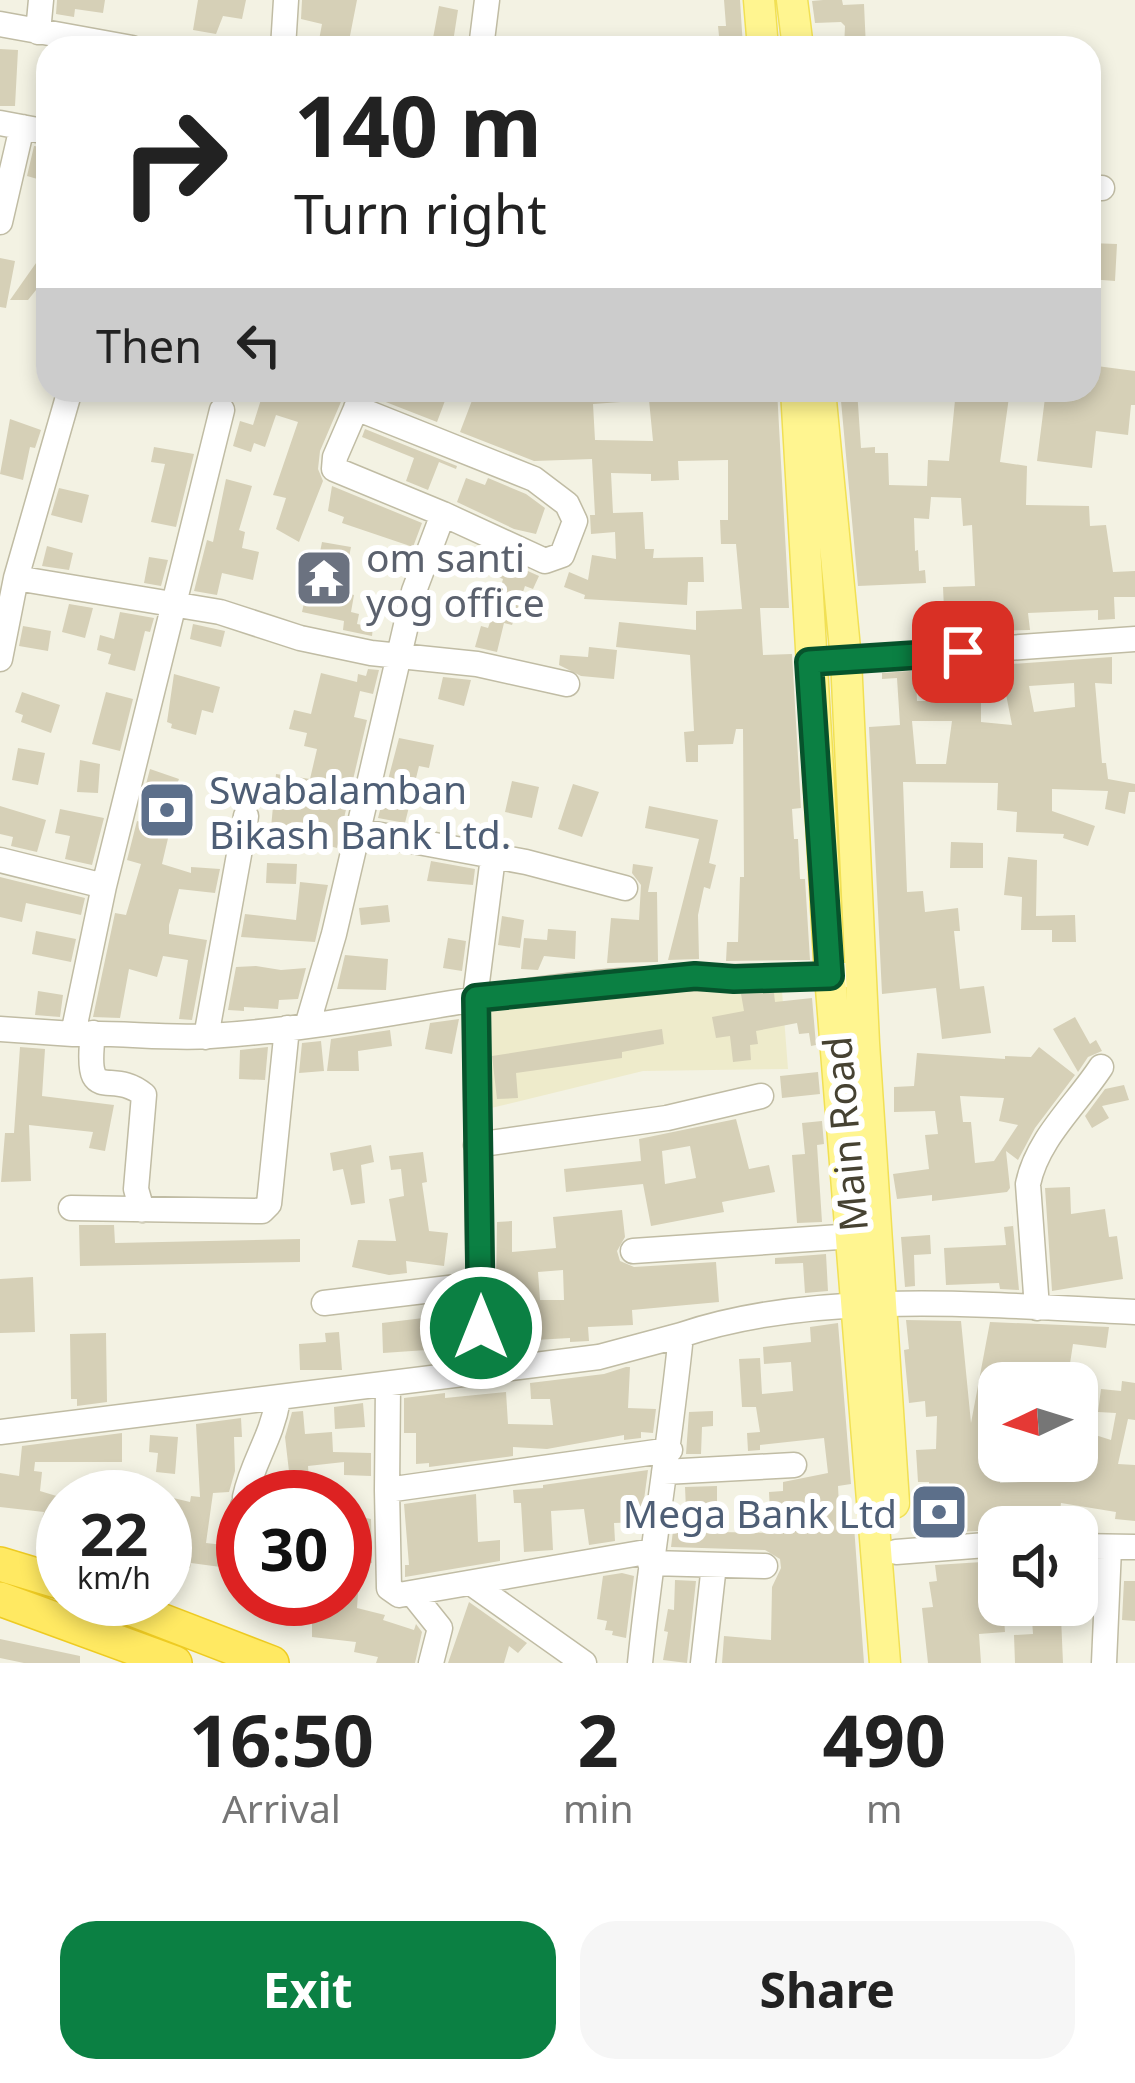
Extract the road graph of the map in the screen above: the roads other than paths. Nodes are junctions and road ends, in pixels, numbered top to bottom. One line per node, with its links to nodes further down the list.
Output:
1 (41, 0): 7 (street)
2 (286, 0): 9 (street)
3 (487, 0): 10 (street)
4 (759, 0): 11 (main road)
5 (793, 0): 12 (main road)
6 (0, 24): 7 (street)
7 (38, 32): 8 (street)
8 (62, 36)
9 (284, 36)
10 (482, 36)
11 (762, 36)
12 (797, 36)
13 (11, 125): 14 (street)
14 (0, 222)
15 (67, 402): 22 (street)
16 (359, 402): 21 (street)
17 (367, 402): 21 (street)
18 (796, 402): 28 (main road, Main Road)
19 (821, 402): 26 (main road, Main Road)
20 (222, 410): 23 (street)
21 (443, 514): 25 (street)
22 (16, 578): 23 (street); 27 (street)
23 (173, 606): 25 (street); 34 (street)
24 (1135, 639): 26 (street)
25 (399, 656): 29 (street); 31 (street)
26 (846, 658): 28 (street); 36 (main road, Main Road)
27 (0, 659)
28 (809, 662): 36 (main road, Main Road)
29 (566, 684)
30 (246, 816): 41 (street)
31 (359, 831): 32 (street); 38 (street)
32 (493, 857): 35 (street); 37 (street)
33 (0, 860): 34 (street)
34 (104, 886): 40 (street)
35 (625, 888)
36 (845, 975): 37 (street); 47 (main road, Main Road)
37 (476, 998): 38 (street); 44 (street)
38 (297, 1027): 41 (street); 46 (street)
39 (0, 1028): 40 (street)
40 (83, 1033): 41 (street); 46 (street)
41 (206, 1037)
42 (1101, 1067): 52 (street)
43 (761, 1096): 44 (street)
44 (476, 1145): 49 (street)
45 (71, 1208): 46 (street)
46 (142, 1210)
47 (865, 1236): 48 (street); 51 (main road, Main Road)
48 (633, 1251)
49 (482, 1284): 50 (street); 55 (street)
50 (324, 1303)
51 (871, 1306): 52 (street); 54 (street); 65 (main road, Main Road); 81 (main road, Main Road)
52 (1037, 1308): 53 (street)
53 (1135, 1312)
54 (681, 1335): 55 (street); 59 (street)
55 (480, 1371): 56 (street)
56 (388, 1385): 57 (street); 62 (street)
57 (278, 1400): 58 (street); 61 (street)
58 (0, 1432)
59 (667, 1461): 60 (street); 62 (street); 66 (street)
60 (794, 1466)
61 (251, 1470)
62 (387, 1490): 72 (street)
63 (978, 1546): 65 (street)
64 (1122, 1548): 83 (street)
65 (896, 1552): 82 (main road, Main Road)
66 (651, 1557): 68 (street); 71 (street); 79 (street)
67 (0, 1564): 70 (highway)
68 (714, 1565): 69 (street); 80 (street)
69 (765, 1566)
70 (36, 1575)
71 (471, 1583): 72 (street); 78 (street)
72 (412, 1593): 77 (street)
73 (0, 1599): 75 (highway)
74 (176, 1626): 76 (highway)
75 (175, 1663)
76 (272, 1663)
77 (431, 1663)
78 (584, 1663)
79 (640, 1663)
80 (704, 1663)
81 (885, 1663)
82 (904, 1663)
83 (1104, 1663)

